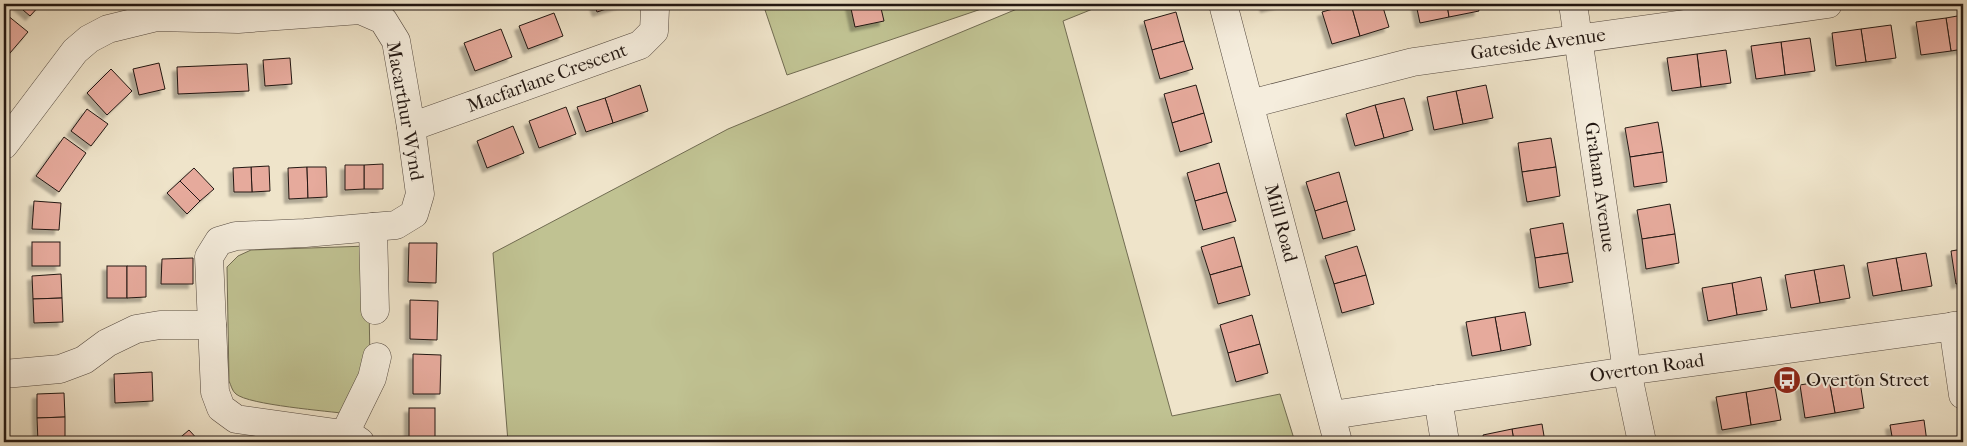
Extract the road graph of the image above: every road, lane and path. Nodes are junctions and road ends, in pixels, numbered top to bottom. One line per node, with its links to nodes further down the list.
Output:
1 (653, 4): 8 (street, Macfarlane Crescent)
2 (1223, 4): 7 (street, Mill Road)
3 (1574, 4): 6 (street, Graham Avenue)
4 (1828, 4): 6 (street, Gateside Avenue)
5 (157, 11): 8 (street, Macarthur Wynd); 9 (street, Macarthur Wynd)
6 (1578, 38): 7 (street, Gateside Avenue); 15 (street, Graham Avenue)
7 (1250, 104): 19 (street, Mill Road)
8 (411, 127): 10 (street, Macarthur Wynd)
9 (4, 145)
10 (373, 227): 11 (street); 12 (street, Macarthur Wynd)
11 (375, 310)
12 (212, 325): 16 (street); 20 (street, Macarthur Wynd)
13 (1958, 326): 15 (street, Overton Road); 17 (street)
14 (378, 357): 20 (street)
15 (1627, 371): 18 (street, Overton Road); 23 (street)
16 (4, 374)
17 (1963, 395)
18 (1438, 399): 19 (street, Overton Road); 22 (street)
19 (1332, 415): 21 (street, Mill Road)
20 (352, 438)
21 (1338, 442)
22 (1445, 442)
23 (1642, 442)

